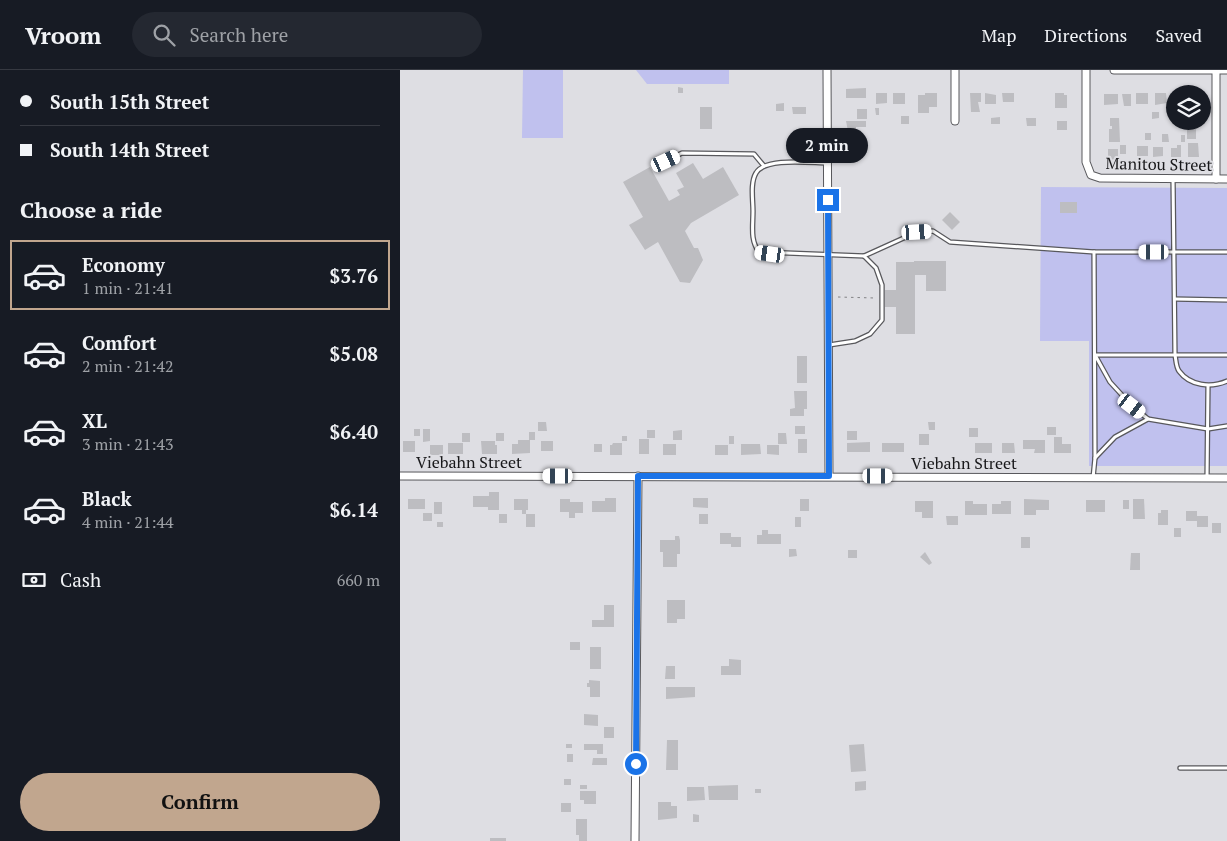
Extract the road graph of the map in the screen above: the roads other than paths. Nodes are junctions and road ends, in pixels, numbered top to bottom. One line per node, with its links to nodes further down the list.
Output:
1 (828, 70): 9 (street)
2 (955, 70): 7 (street)
3 (1086, 70): 12 (street, Manitou Street)
4 (1114, 70): 5 (street)
5 (1216, 70): 6 (street); 11 (street)
6 (1227, 70)
7 (955, 121)
8 (666, 161): 10 (lane)
9 (828, 163): 10 (lane); 17 (street)
10 (764, 166): 17 (lane)
11 (1216, 178): 12 (street, Manitou Street); 13 (street, Manitou Street)
12 (1173, 179): 15 (lane)
13 (1227, 179)
14 (1094, 252): 15 (lane); 18 (lane); 22 (lane)
15 (1174, 252): 16 (lane); 19 (lane)
16 (1227, 252)
17 (828, 255): 18 (lane); 21 (street)
18 (864, 256): 21 (lane)
19 (1175, 300): 20 (lane); 23 (lane)
20 (1227, 300)
21 (828, 345): 33 (street)
22 (1095, 355): 23 (lane); 27 (lane); 30 (lane)
23 (1175, 355): 24 (lane); 26 (lane)
24 (1227, 355)
25 (1227, 380): 26 (lane)
26 (1208, 386): 29 (lane)
27 (1148, 419): 29 (lane); 30 (lane)
28 (1227, 426): 29 (lane)
29 (1208, 429): 35 (lane)
30 (1095, 458): 34 (lane)
31 (400, 476): 32 (street, Viebahn Street)
32 (638, 476): 33 (street, Viebahn Street); 39 (street)
33 (829, 476): 34 (street, Viebahn Street)
34 (1092, 478): 35 (street, Viebahn Street)
35 (1208, 478): 36 (street, Viebahn Street)
36 (1227, 478)
37 (1180, 768): 38 (lane)
38 (1227, 768)
39 (635, 841)

